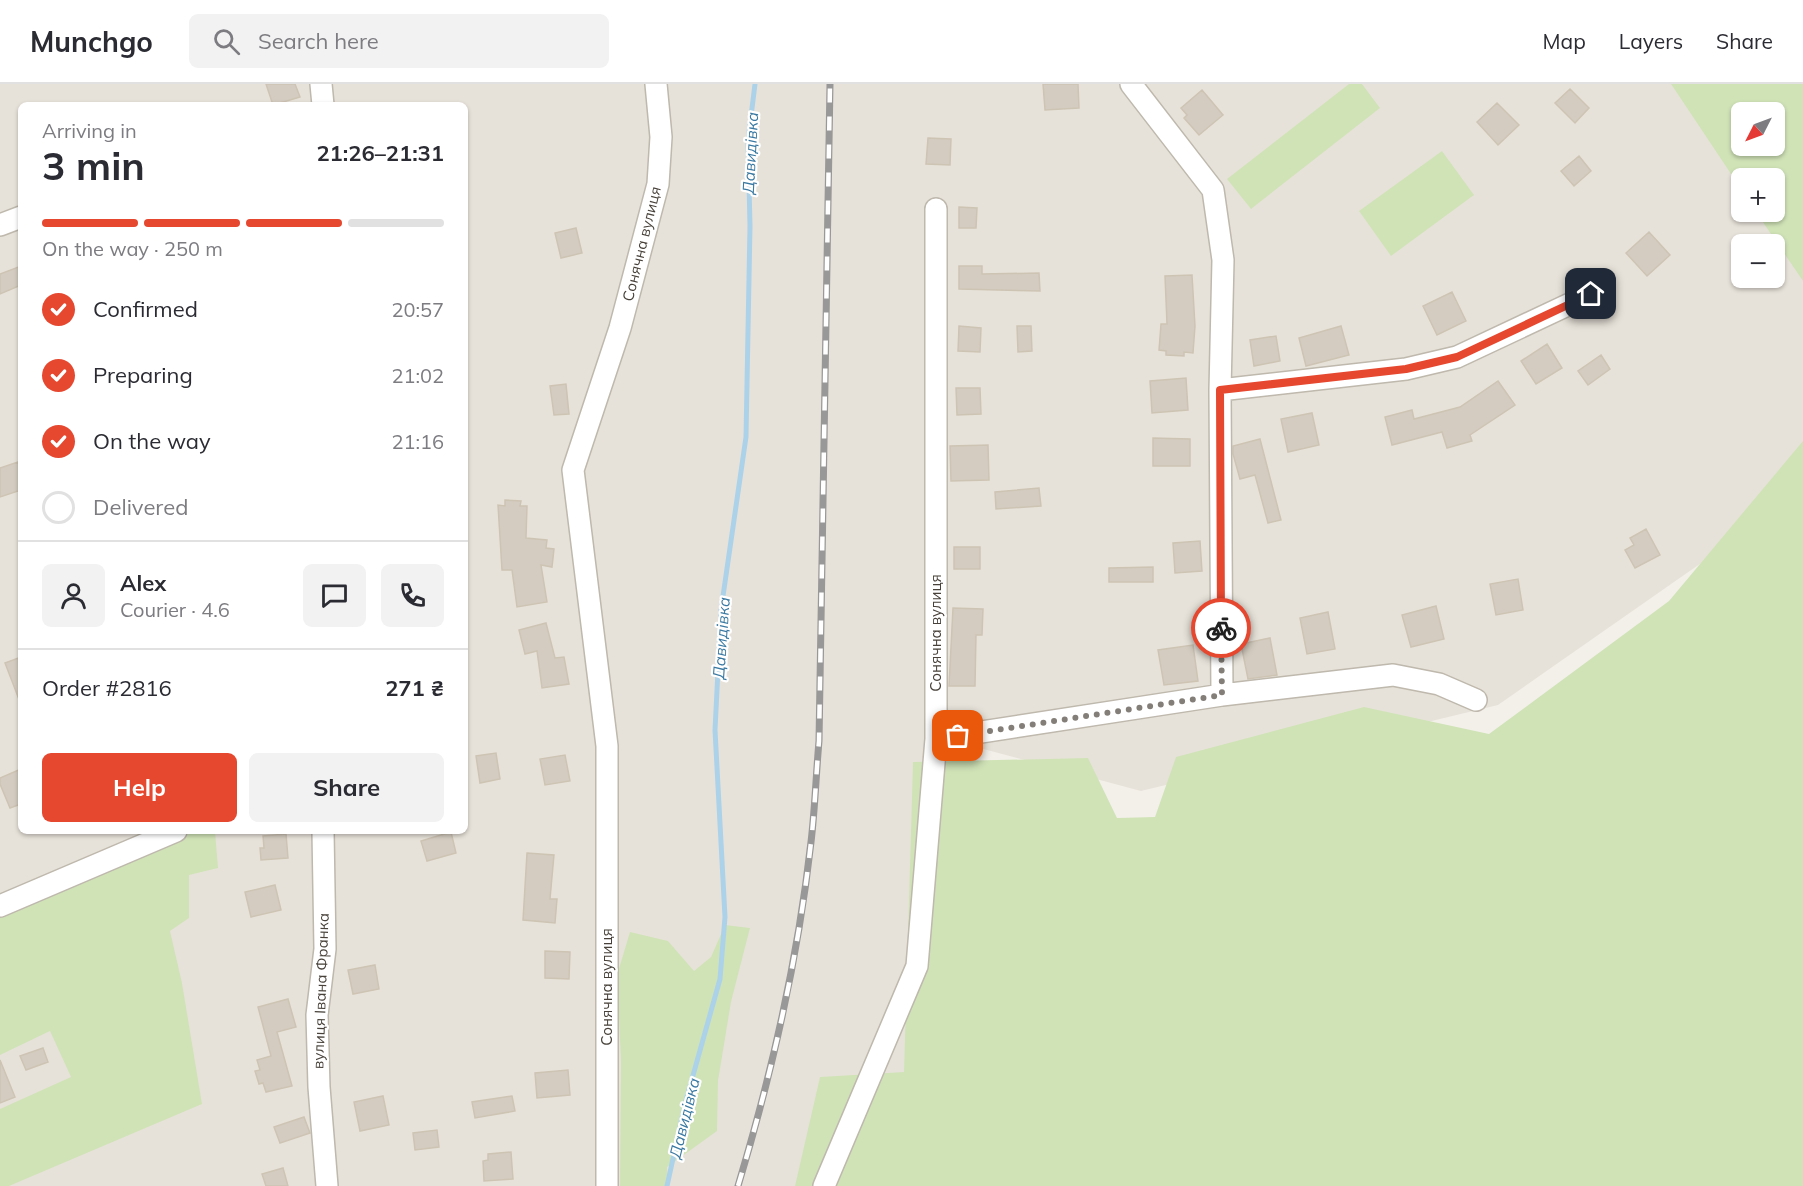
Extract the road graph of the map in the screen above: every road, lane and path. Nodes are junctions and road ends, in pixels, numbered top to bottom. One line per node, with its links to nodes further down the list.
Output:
1 (321, 84): 4 (street)
2 (656, 84): 17 (street, Сонячна вулиця)
3 (1131, 84): 9 (street)
4 (323, 102)
5 (936, 209): 12 (street, Сонячна вулиця)
6 (18, 218): 7 (street)
7 (0, 225)
8 (1591, 294): 9 (street)
9 (1220, 390): 10 (street)
10 (1222, 695): 11 (street); 12 (street)
11 (1476, 700)
12 (936, 739): 18 (street, Сонячна вулиця)
13 (169, 834): 15 (street)
14 (323, 834): 16 (street, вулиця Івана Франка)
15 (0, 906)
16 (327, 1186)
17 (608, 1186)
18 (824, 1186)

